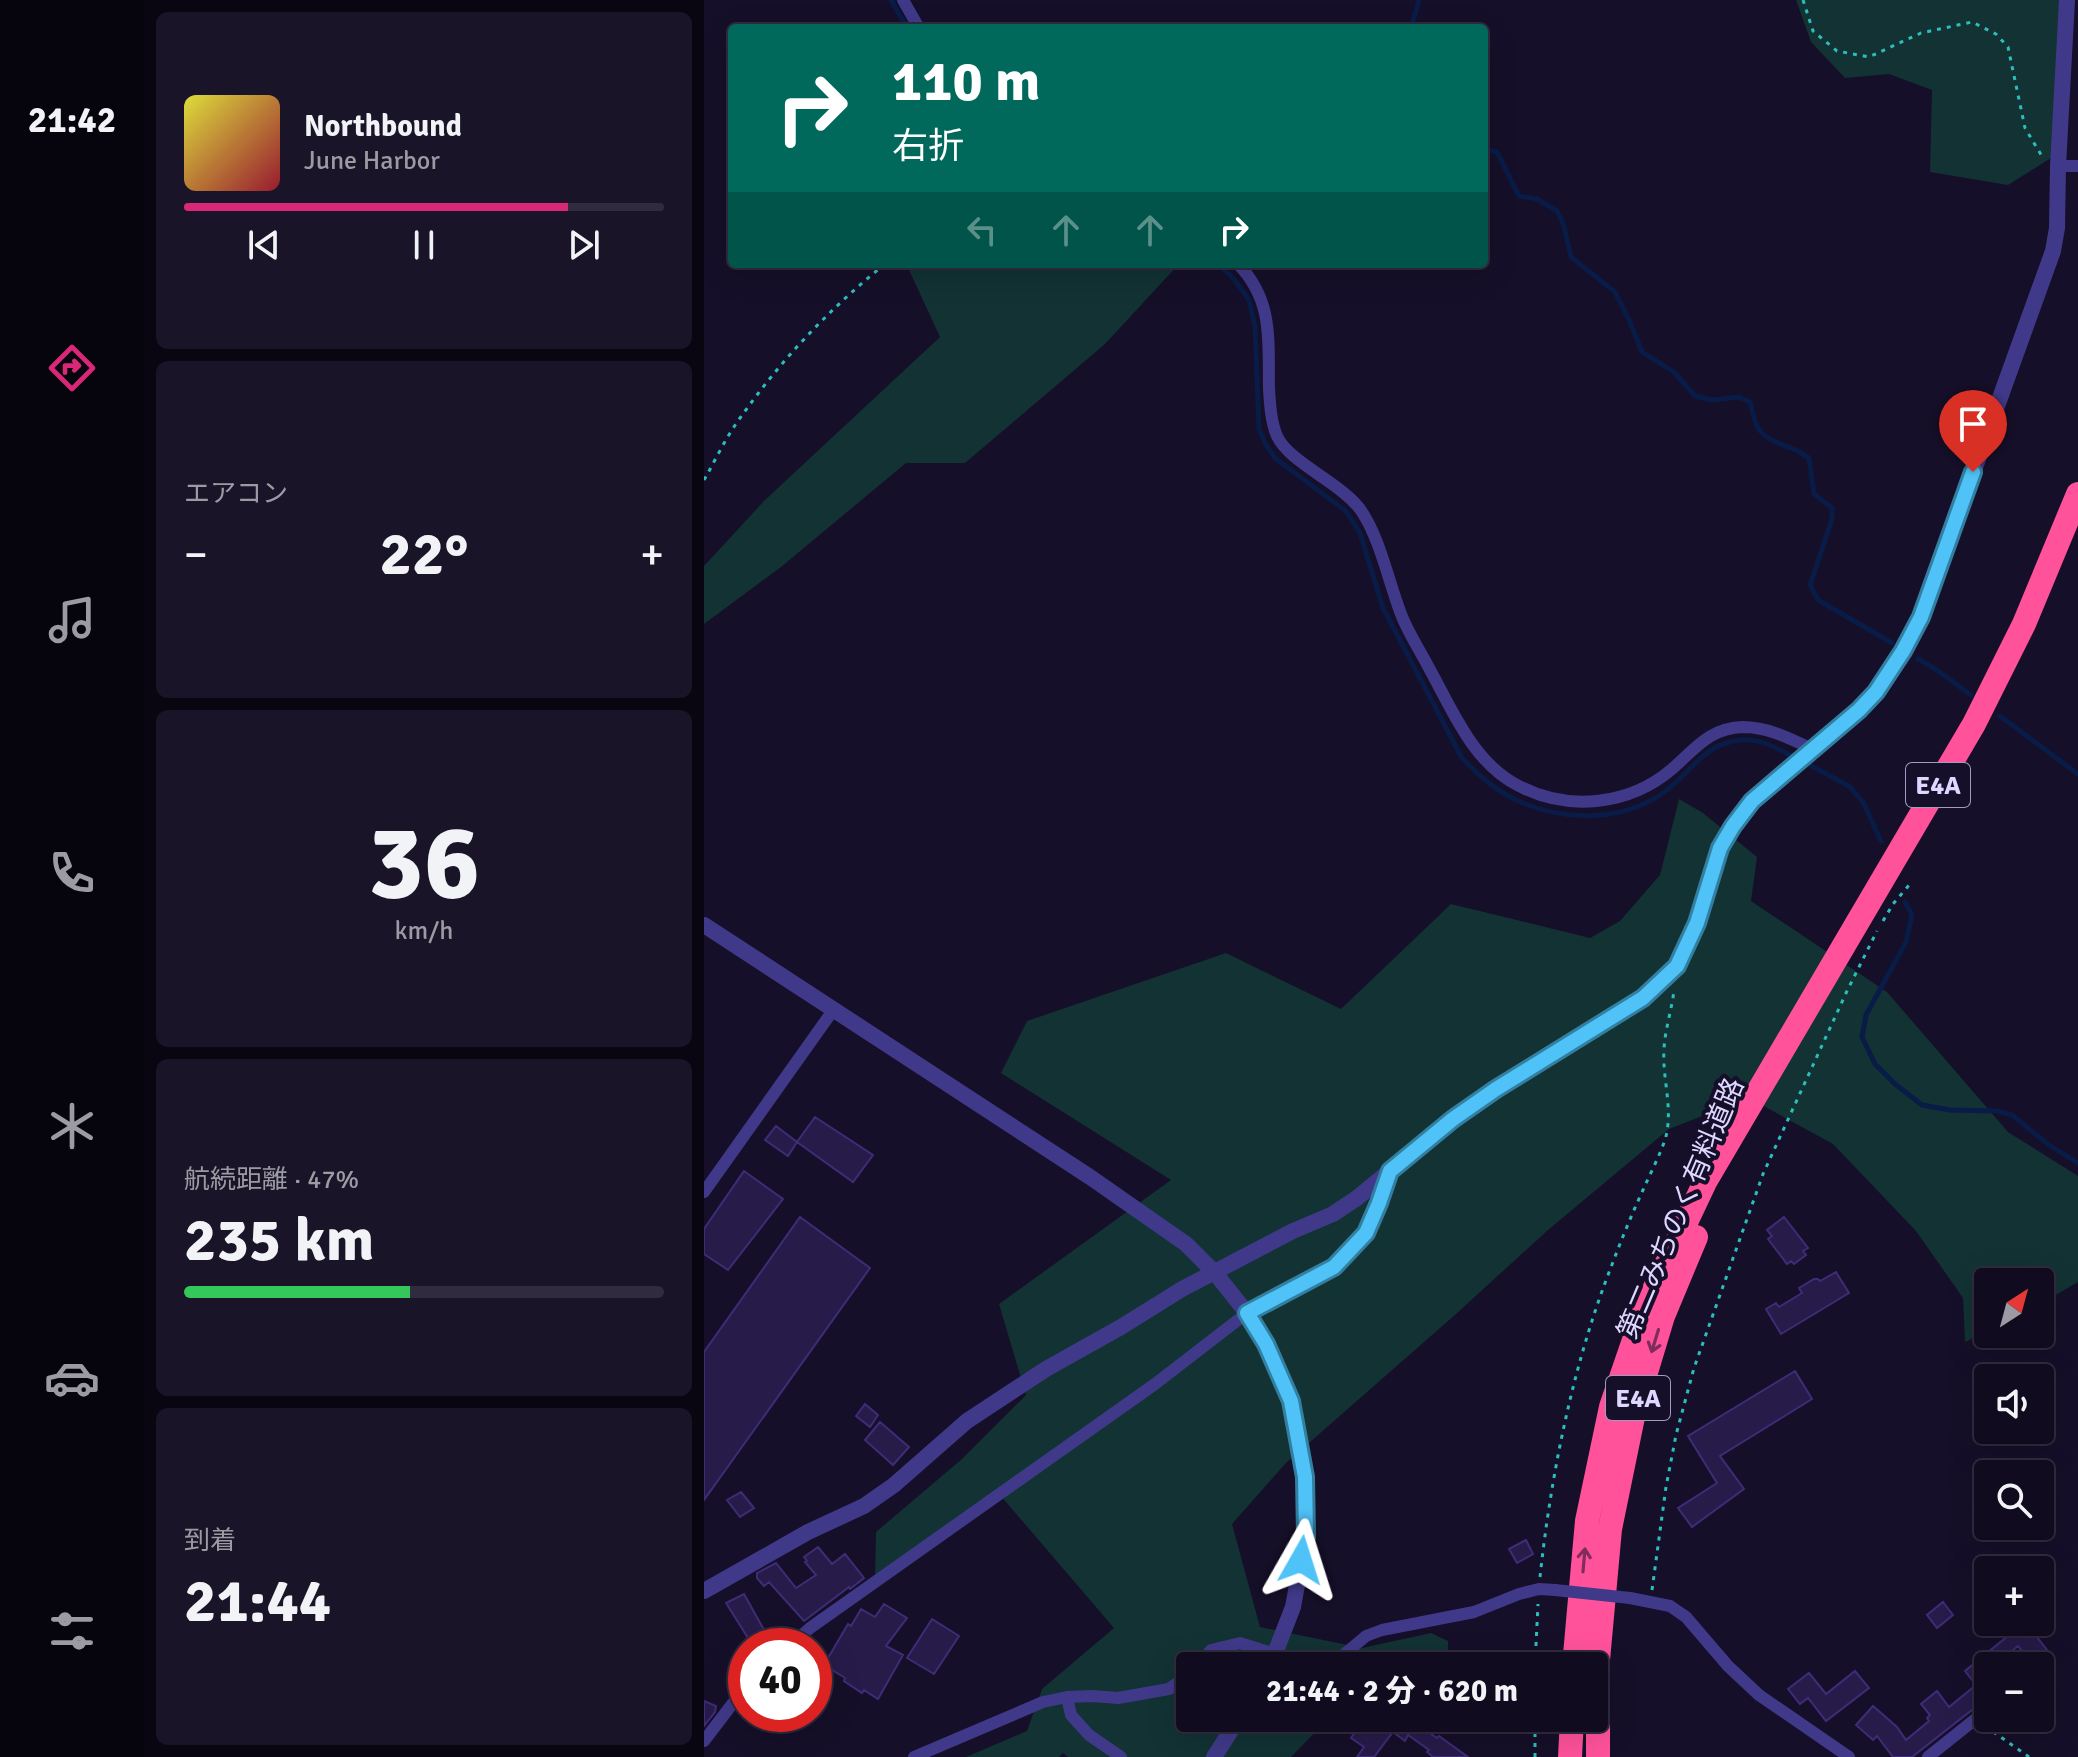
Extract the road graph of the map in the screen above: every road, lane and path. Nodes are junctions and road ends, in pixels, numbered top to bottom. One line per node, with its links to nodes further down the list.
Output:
1 (903, 0): 4 (street)
2 (1803, 0): 6 (path)
3 (2067, 0): 6 (street)
4 (917, 24)
5 (2078, 166): 6 (street)
6 (2058, 174): 11 (street)
7 (880, 268): 9 (path)
8 (1242, 268): 11 (street)
9 (704, 480)
10 (2078, 494): 16 (highway, 第二みちのく有料道路 / E4A)
11 (1810, 751): 14 (street)
12 (1910, 884): 23 (path)
13 (704, 925): 15 (street)
14 (1677, 966): 17 (street); 21 (path)
15 (834, 1009): 18 (street); 19 (street)
16 (1774, 1063): 30 (highway, 第二みちのく有料道路 / E4A, one-way to 16); 45 (highway, 第二みちのく有料道路 / E4A, one-way to 45)
17 (1390, 1171): 19 (street); 20 (street)
18 (704, 1192)
19 (1215, 1273): 20 (street); 22 (street)
20 (1247, 1313): 24 (street); 27 (street)
21 (1539, 1589): 23 (street, bridge); 28 (street); 29 (path)
22 (704, 1591)
23 (1651, 1602): 46 (street)
24 (810, 1628)
25 (1209, 1652): 26 (street)
26 (1257, 1652)
27 (1276, 1652)
28 (1347, 1652)
29 (1536, 1652)
30 (1575, 1652)
31 (1176, 1684): 32 (street)
32 (1067, 1697): 40 (street); 41 (street)
33 (728, 1710): 39 (street)
34 (1974, 1721): 47 (street)
35 (1230, 1732): 42 (street)
36 (1535, 1732): 43 (path)
37 (1571, 1732): 44 (highway)
38 (1993, 1732): 48 (path)
39 (704, 1741)
40 (914, 1757)
41 (1121, 1757)
42 (1214, 1757)
43 (1535, 1757)
44 (1570, 1757)
45 (1598, 1757)
46 (1849, 1757)
47 (1928, 1757)
48 (2029, 1757)

